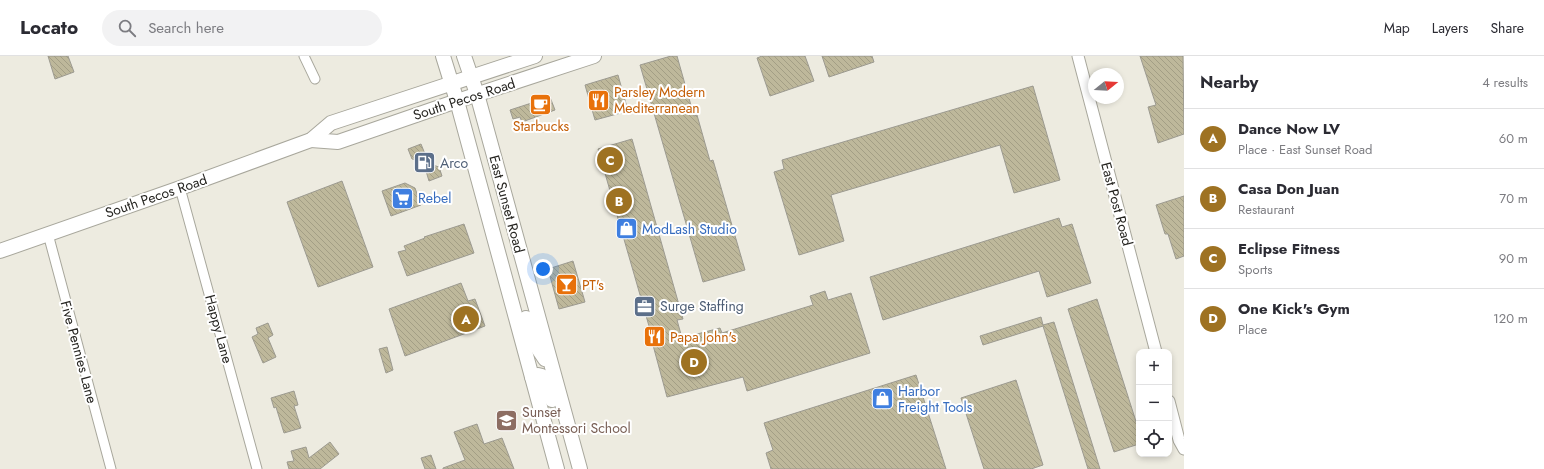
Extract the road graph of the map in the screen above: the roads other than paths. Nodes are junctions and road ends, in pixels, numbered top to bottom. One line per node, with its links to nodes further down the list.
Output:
1 (304, 56): 8 (street)
2 (443, 56): 9 (main road, East Sunset Road)
3 (464, 56): 7 (main road, East Sunset Road)
4 (534, 56): 7 (main road, South Pecos Road)
5 (594, 56): 10 (main road, South Pecos Road)
6 (1078, 56): 17 (street, East Post Road)
7 (471, 77): 9 (main road, South Pecos Road); 10 (main road, East Sunset Road)
8 (315, 79)
9 (451, 84): 11 (main road, East Sunset Road); 12 (main road, South Pecos Road)
10 (477, 94): 11 (main road, South Pecos Road); 18 (main road, East Sunset Road)
11 (457, 101): 12 (main road, South Pecos Road); 16 (main road, East Sunset Road)
12 (311, 140): 13 (main road, South Pecos Road)
13 (180, 188): 14 (main road, South Pecos Road); 24 (street, Happy Lane)
14 (48, 234): 15 (main road, South Pecos Road); 23 (street, Five Pennies Lane)
15 (0, 251)
16 (506, 282): 18 (main road); 19 (main road, East Sunset Road)
17 (1155, 349)
18 (550, 360): 21 (main road, East Sunset Road)
19 (532, 377): 21 (main road); 25 (main road, East Sunset Road)
20 (1172, 413): 22 (street)
21 (570, 433): 26 (main road, East Sunset Road)
22 (1184, 449)
23 (111, 469)
24 (258, 469)
25 (558, 469)
26 (580, 469)

